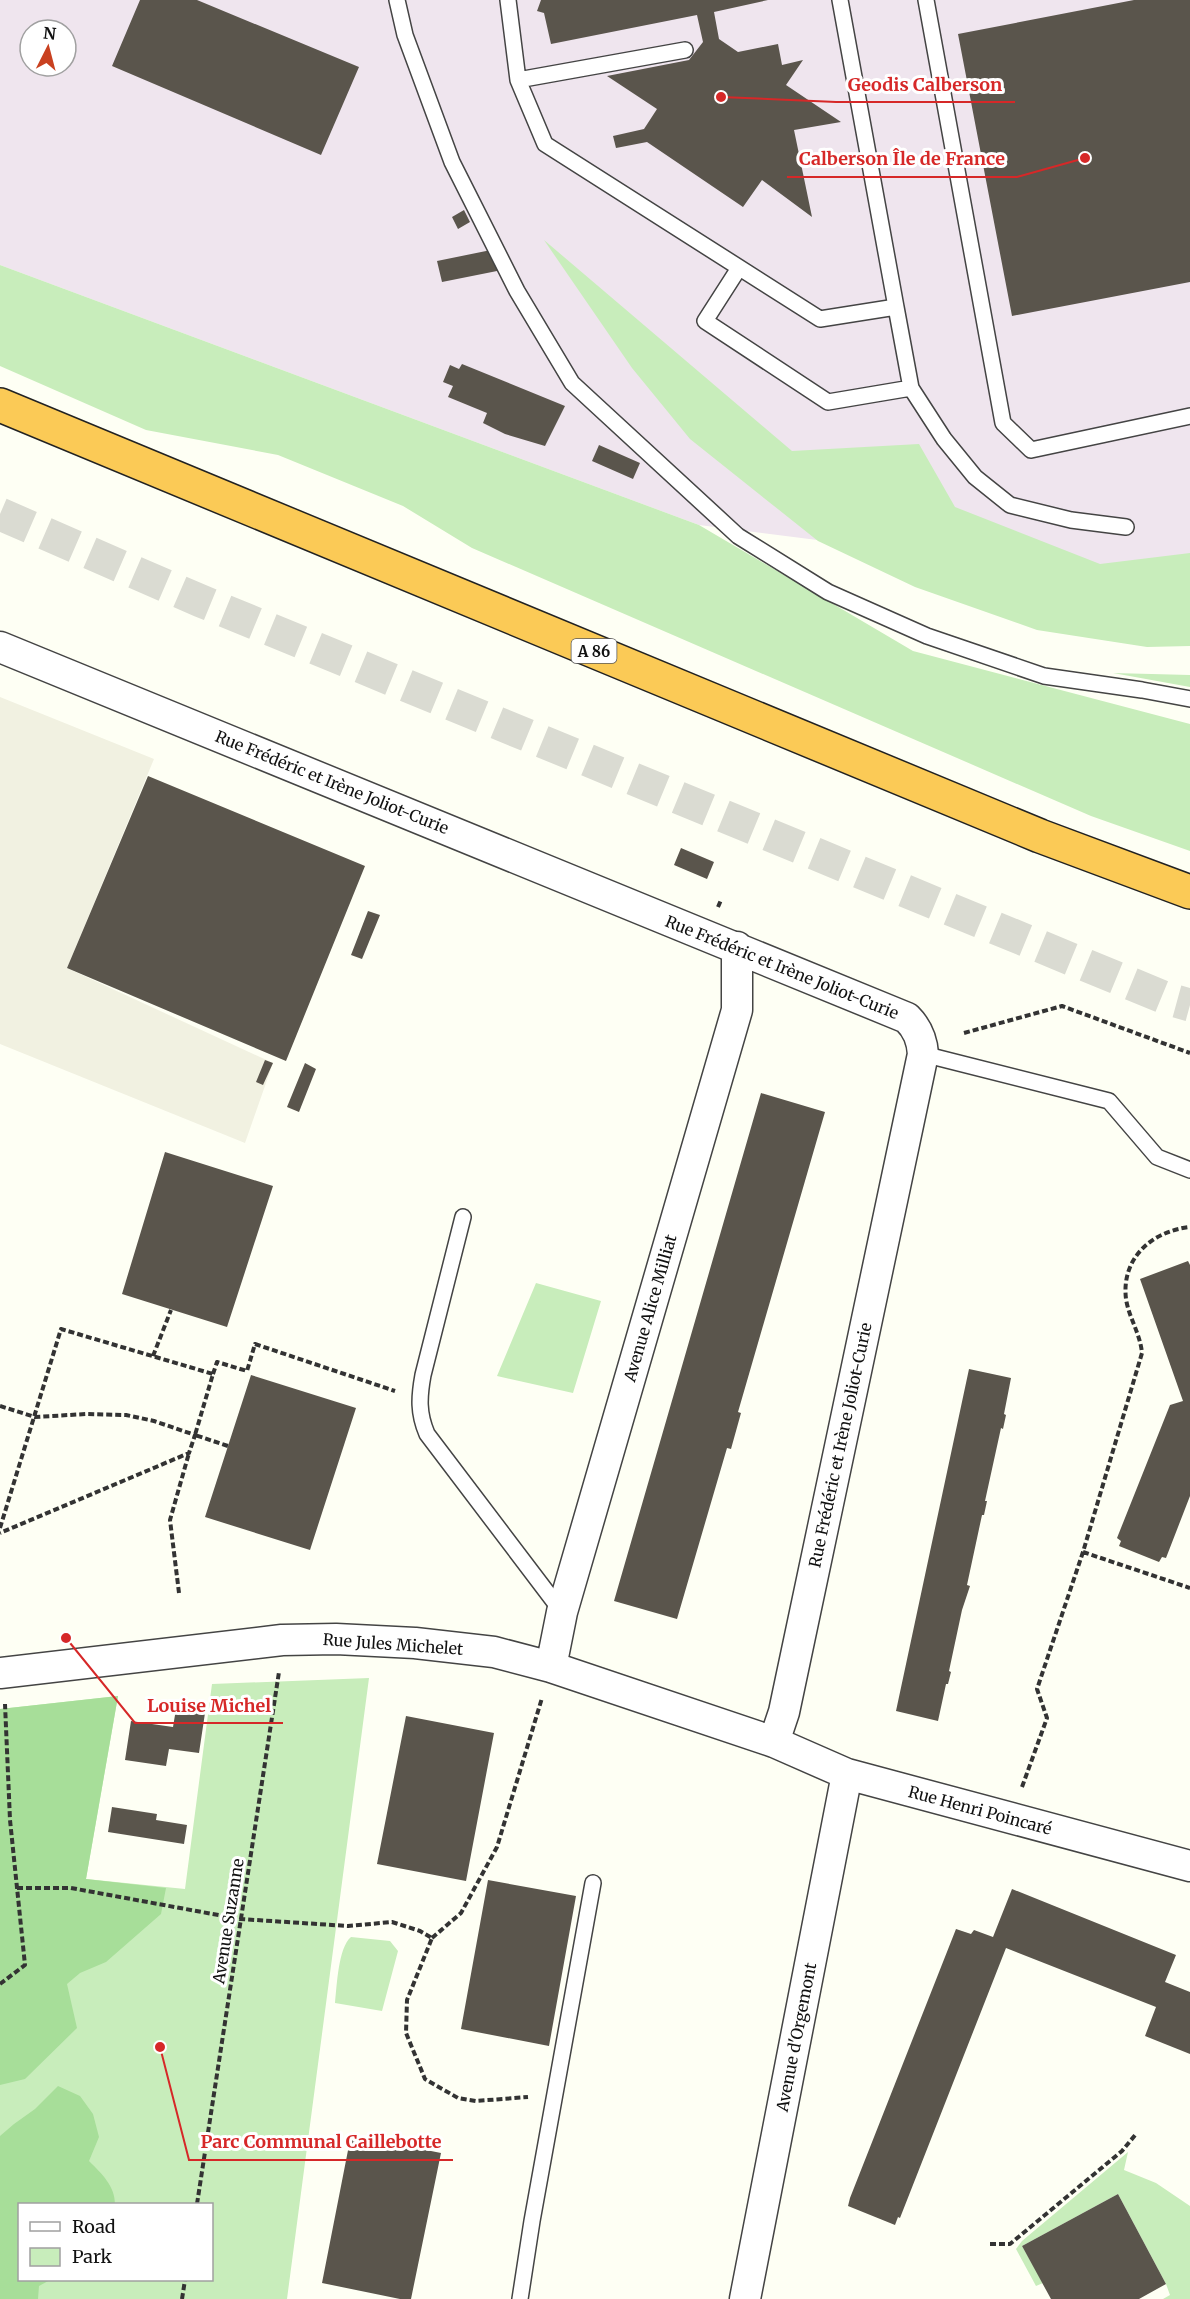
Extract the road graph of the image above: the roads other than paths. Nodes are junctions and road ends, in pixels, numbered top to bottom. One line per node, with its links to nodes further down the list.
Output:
1 (397, 0): 14 (lane)
2 (508, 0): 6 (lane)
3 (840, 0): 8 (lane)
4 (926, 0): 11 (lane)
5 (685, 50): 6 (lane)
6 (518, 80): 7 (lane)
7 (739, 268): 8 (lane); 9 (lane)
8 (896, 307): 9 (lane)
9 (911, 388): 12 (lane)
10 (0, 405): 15 (highway, A 86)
11 (1190, 416)
12 (1126, 527)
13 (0, 647): 16 (street, Rue Frédéric et Irène Joliot-Curie)
14 (1190, 699)
15 (1190, 892)
16 (737, 947): 17 (street, Rue Frédéric et Irène Joliot-Curie); 20 (street, Avenue Alice Milliat)
17 (923, 1054): 18 (lane); 23 (street, Rue Frédéric et Irène Joliot-Curie)
18 (1190, 1170)
19 (463, 1217): 20 (lane)
20 (562, 1612): 21 (street, Avenue Alice Milliat)
21 (551, 1667): 22 (street, Rue Jules Michelet); 23 (street, Rue Jules Michelet)
22 (0, 1673)
23 (774, 1742): 24 (street, Rue Henri Poincaré)
24 (847, 1774): 25 (street, Rue Henri Poincaré); 28 (street, Avenue d'Orgemont)
25 (1190, 1866)
26 (593, 1883): 27 (lane)
27 (520, 2299)
28 (745, 2299)

